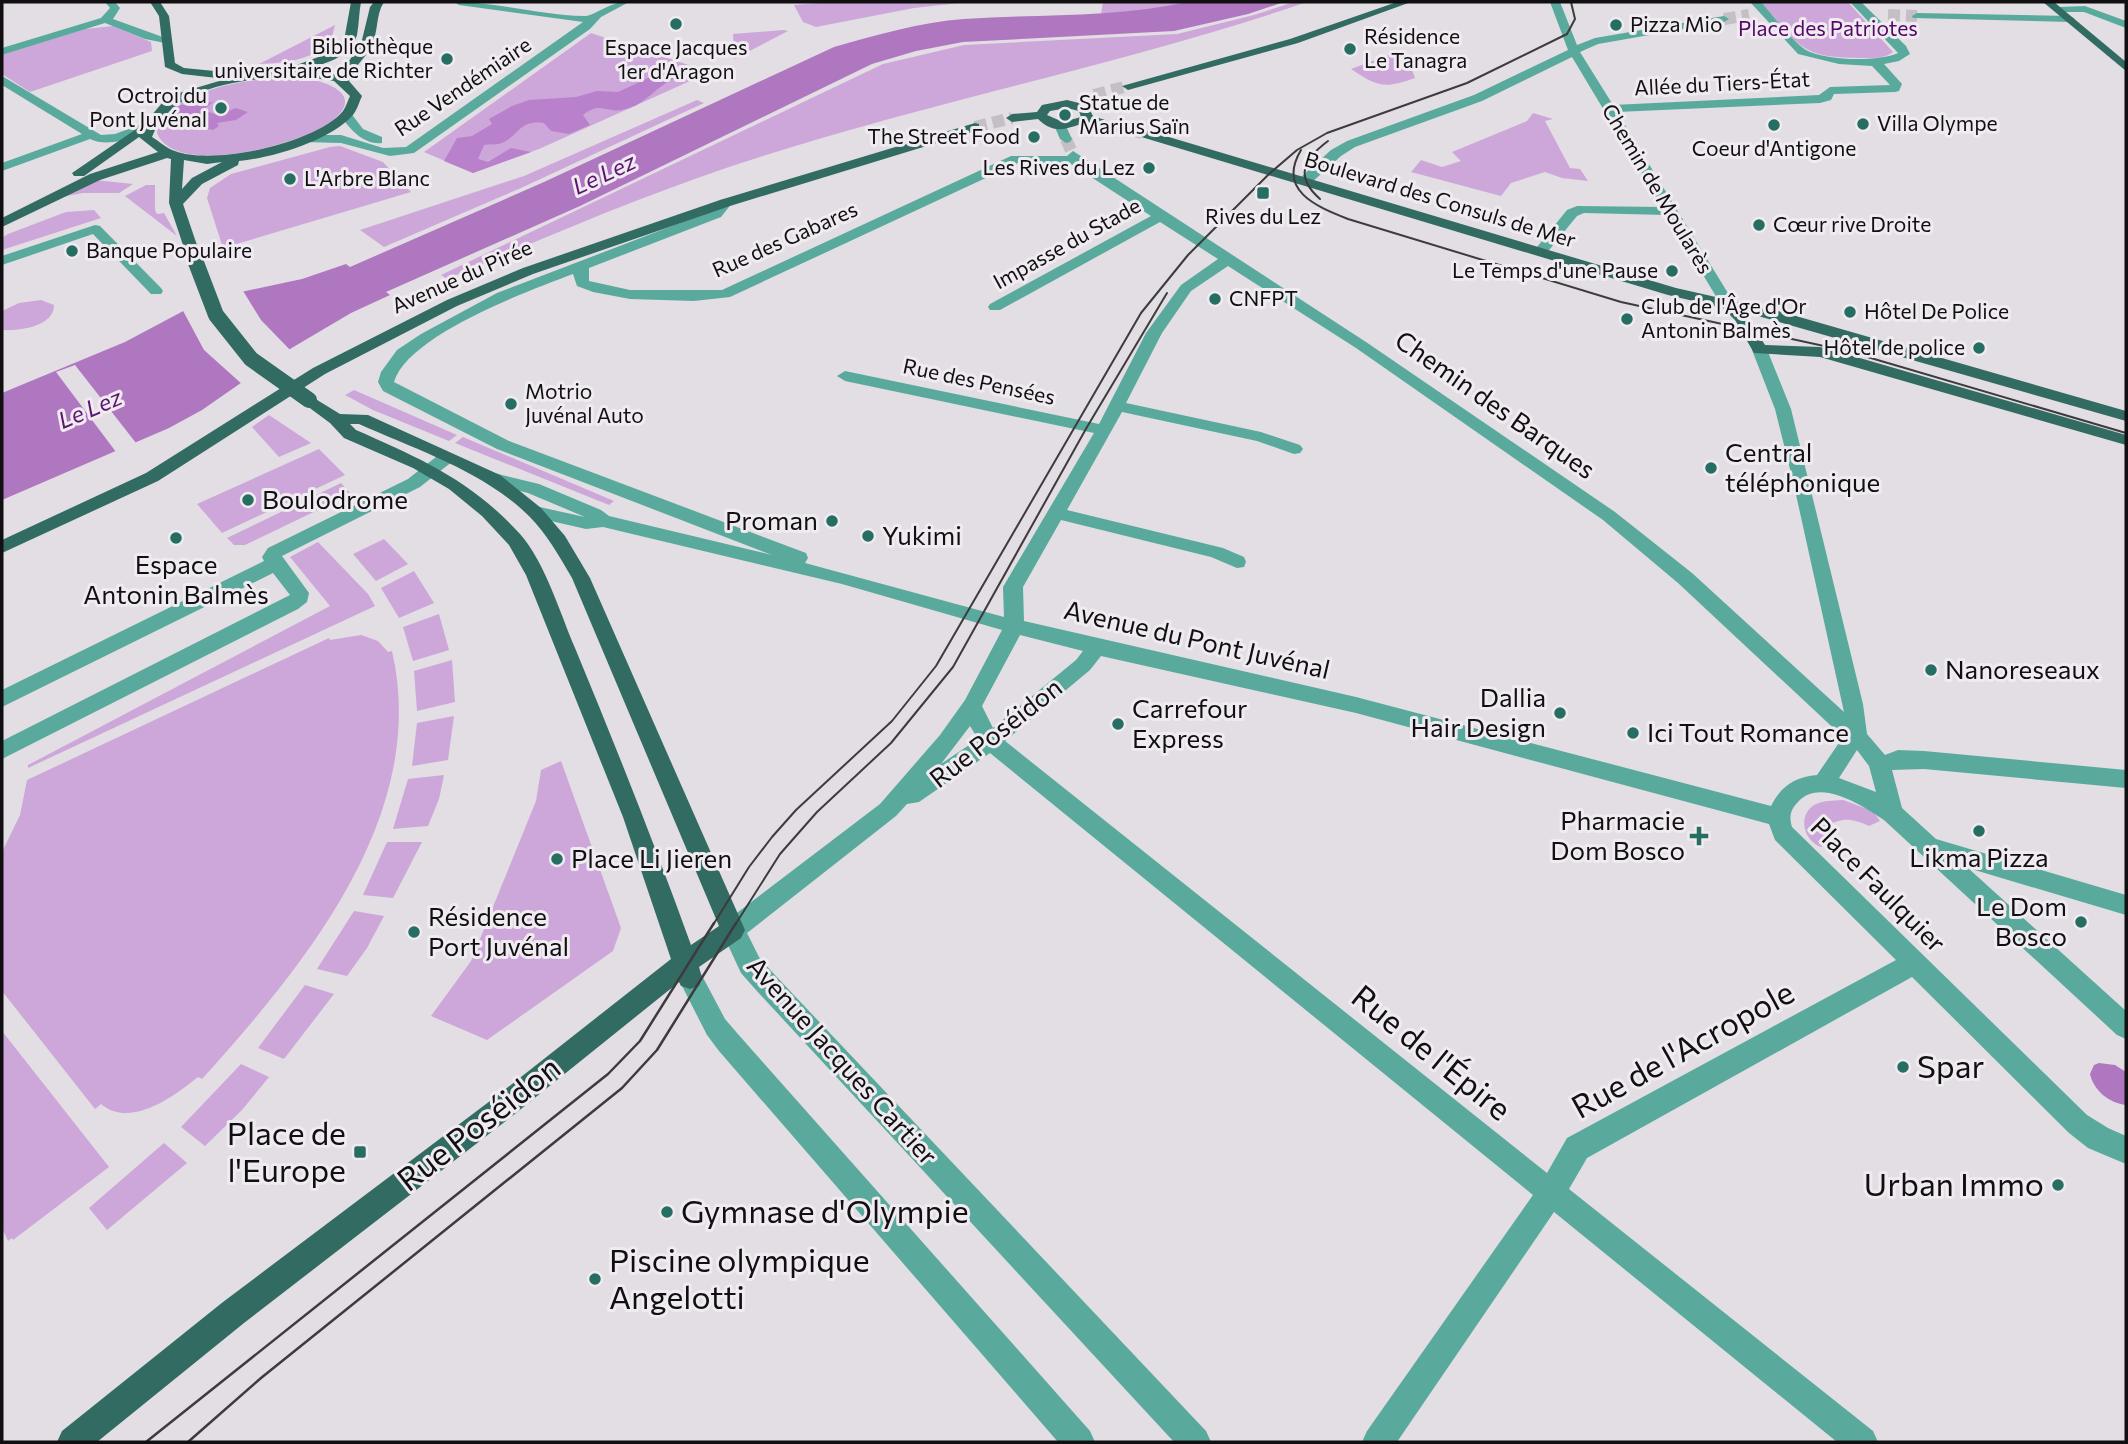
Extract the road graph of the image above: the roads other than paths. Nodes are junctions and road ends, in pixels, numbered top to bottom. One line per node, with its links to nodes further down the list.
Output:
1 (110, 2): 21 (street)
2 (155, 2): 23 (main road)
3 (356, 2): 30 (main road)
4 (379, 2): 34 (main road)
5 (459, 2): 18 (street)
6 (610, 2): 18 (street, Rue Vendémiaire)
7 (624, 2): 18 (street, Rue Vendémiaire)
8 (1406, 2): 35 (main road)
9 (1555, 2): 24 (street, Chemin de Moularès)
10 (1755, 2): 14 (street)
11 (1855, 2): 15 (street)
12 (2053, 5): 20 (main road); 22 (street)
13 (1749, 15): 14 (street)
14 (1768, 15): 26 (street)
15 (1870, 15): 16 (street); 27 (street)
16 (1888, 16)
17 (1917, 16): 20 (street)
18 (585, 19): 40 (street, Rue Vendémiaire); 50 (street, Rue Vendémiaire)
19 (1724, 19): 24 (street)
20 (2070, 19): 28 (main road)
21 (105, 20): 23 (street); 25 (street)
22 (2126, 25)
23 (165, 40): 29 (main road)
24 (1574, 51): 39 (street, Chemin de Moularès); 57 (street)
25 (2, 52)
26 (1802, 52): 27 (street); 33 (street)
27 (1874, 61): 33 (street)
28 (2126, 68)
29 (182, 71): 31 (main road); 37 (main road)
30 (272, 74): 31 (main road); 34 (main road)
31 (241, 78): 37 (main road)
32 (2, 80): 49 (street)
33 (1823, 80): 39 (street, Allée du Tiers-État)
34 (343, 81): 40 (main road)
35 (1128, 86)
36 (1090, 97): 38 (main road)
37 (179, 99): 46 (main road)
38 (1074, 105): 41 (main road); 43 (main road)
39 (1610, 109): 61 (street, Chemin de Moularès)
40 (346, 115): 50 (main road)
41 (1041, 115): 42 (main road); 44 (main road)
42 (1012, 118)
43 (1087, 118): 44 (main road); 45 (main road)
44 (1060, 125): 51 (street)
45 (1114, 125)
46 (147, 126): 49 (street); 52 (main road); 53 (main road)
47 (975, 127): 59 (main road, Avenue du Pirée)
48 (1142, 133): 57 (main road, Boulevard des Consuls de Mer)
49 (94, 137): 52 (street); 56 (street)
50 (308, 139): 54 (main road)
51 (1066, 139)
52 (110, 152): 60 (main road)
53 (172, 155): 54 (main road); 58 (main road); 63 (main road)
54 (243, 157): 58 (main road)
55 (1073, 158): 62 (street, Chemin des Barques); 67 (street, Rue des Gabares)
56 (2, 167)
57 (1306, 180): 64 (main road, Boulevard des Consuls de Mer)
58 (176, 203): 75 (main road, bridge)
59 (725, 203): 67 (street); 88 (main road, Avenue du Pirée)
60 (2, 211)
61 (1670, 211): 64 (street); 69 (street, Chemin de Moularès)
62 (1159, 217): 65 (street, Chemin des Barques); 70 (street, Impasse du Stade)
63 (2, 223)
64 (1539, 252): 69 (main road, Boulevard des Consuls de Mer)
65 (1227, 260): 73 (street); 96 (street, Chemin des Barques)
66 (2, 261): 68 (street)
67 (583, 264): 85 (street)
68 (156, 291)
69 (1727, 303): 71 (main road, Chemin de Moularès); 74 (main road, Boulevard des Consuls de Mer)
70 (995, 307)
71 (1760, 350): 77 (main road); 96 (street, Chemin de Moularès)
72 (845, 376): 76 (street, Rue des Pensées)
73 (1118, 406): 76 (street); 78 (street)
74 (2126, 416)
75 (336, 419): 79 (main road, Avenue du Pont Juvénal); 80 (main road, Avenue du Pont Juvénal)
76 (1104, 430): 84 (street)
77 (2126, 440)
78 (1294, 449)
79 (447, 457): 80 (street); 81 (main road, Avenue du Pont Juvénal)
80 (430, 470): 82 (main road, Avenue du Pont Juvénal); 90 (street)
81 (494, 479): 83 (main road, Avenue Jacques Cartier); 86 (street, Avenue du Pont Juvénal)
82 (474, 500): 83 (main road, Avenue du Pont Juvénal); 109 (main road)
83 (534, 512): 86 (street, Avenue du Pont Juvénal); 107 (main road, Avenue Jacques Cartier)
84 (1055, 513): 89 (street); 92 (street)
85 (685, 514): 87 (street); 91 (street)
86 (603, 521): 87 (street, Avenue du Pont Juvénal)
87 (669, 537): 91 (street, Avenue du Pont Juvénal)
88 (2, 547)
89 (1237, 562)
90 (275, 564): 94 (street); 98 (street)
91 (843, 578): 92 (street, Avenue du Pont Juvénal)
92 (1014, 627): 93 (street, Avenue du Pont Juvénal); 95 (street, Rue Poséidon)
93 (1097, 647): 97 (street, Rue Poséidon); 104 (street, Avenue du Pont Juvénal)
94 (2, 699)
95 (972, 706): 97 (street, Rue de l'Épire); 102 (street, Rue Poséidon)
96 (1857, 738): 99 (street); 101 (street)
97 (990, 742): 102 (street, Rue Poséidon); 112 (street, Rue de l'Épire)
98 (2, 751)
99 (1880, 765): 100 (street); 103 (street)
100 (2126, 779)
101 (1823, 783): 103 (street, Place Faulquier); 104 (street, Place Faulquier)
102 (888, 810): 107 (street, Rue Poséidon)
103 (1892, 813): 105 (street, Place Faulquier)
104 (1778, 817): 108 (street, Place Faulquier)
105 (1930, 847): 106 (street); 110 (street, Place Faulquier)
106 (2126, 905)
107 (733, 930): 109 (main road, Rue Poséidon); 115 (street, Avenue Jacques Cartier)
108 (1914, 963): 111 (street, Place Faulquier); 112 (street, Rue de l'Acropole)
109 (687, 971): 113 (main road, Rue Poséidon); 114 (street)
110 (2126, 1027)
111 (2126, 1150)
112 (1551, 1193): 116 (street, Rue de l'Acropole); 117 (street, Rue de l'Épire)
113 (73, 1442)
114 (1079, 1442)
115 (1195, 1442)
116 (1378, 1442)
117 (1862, 1442)

